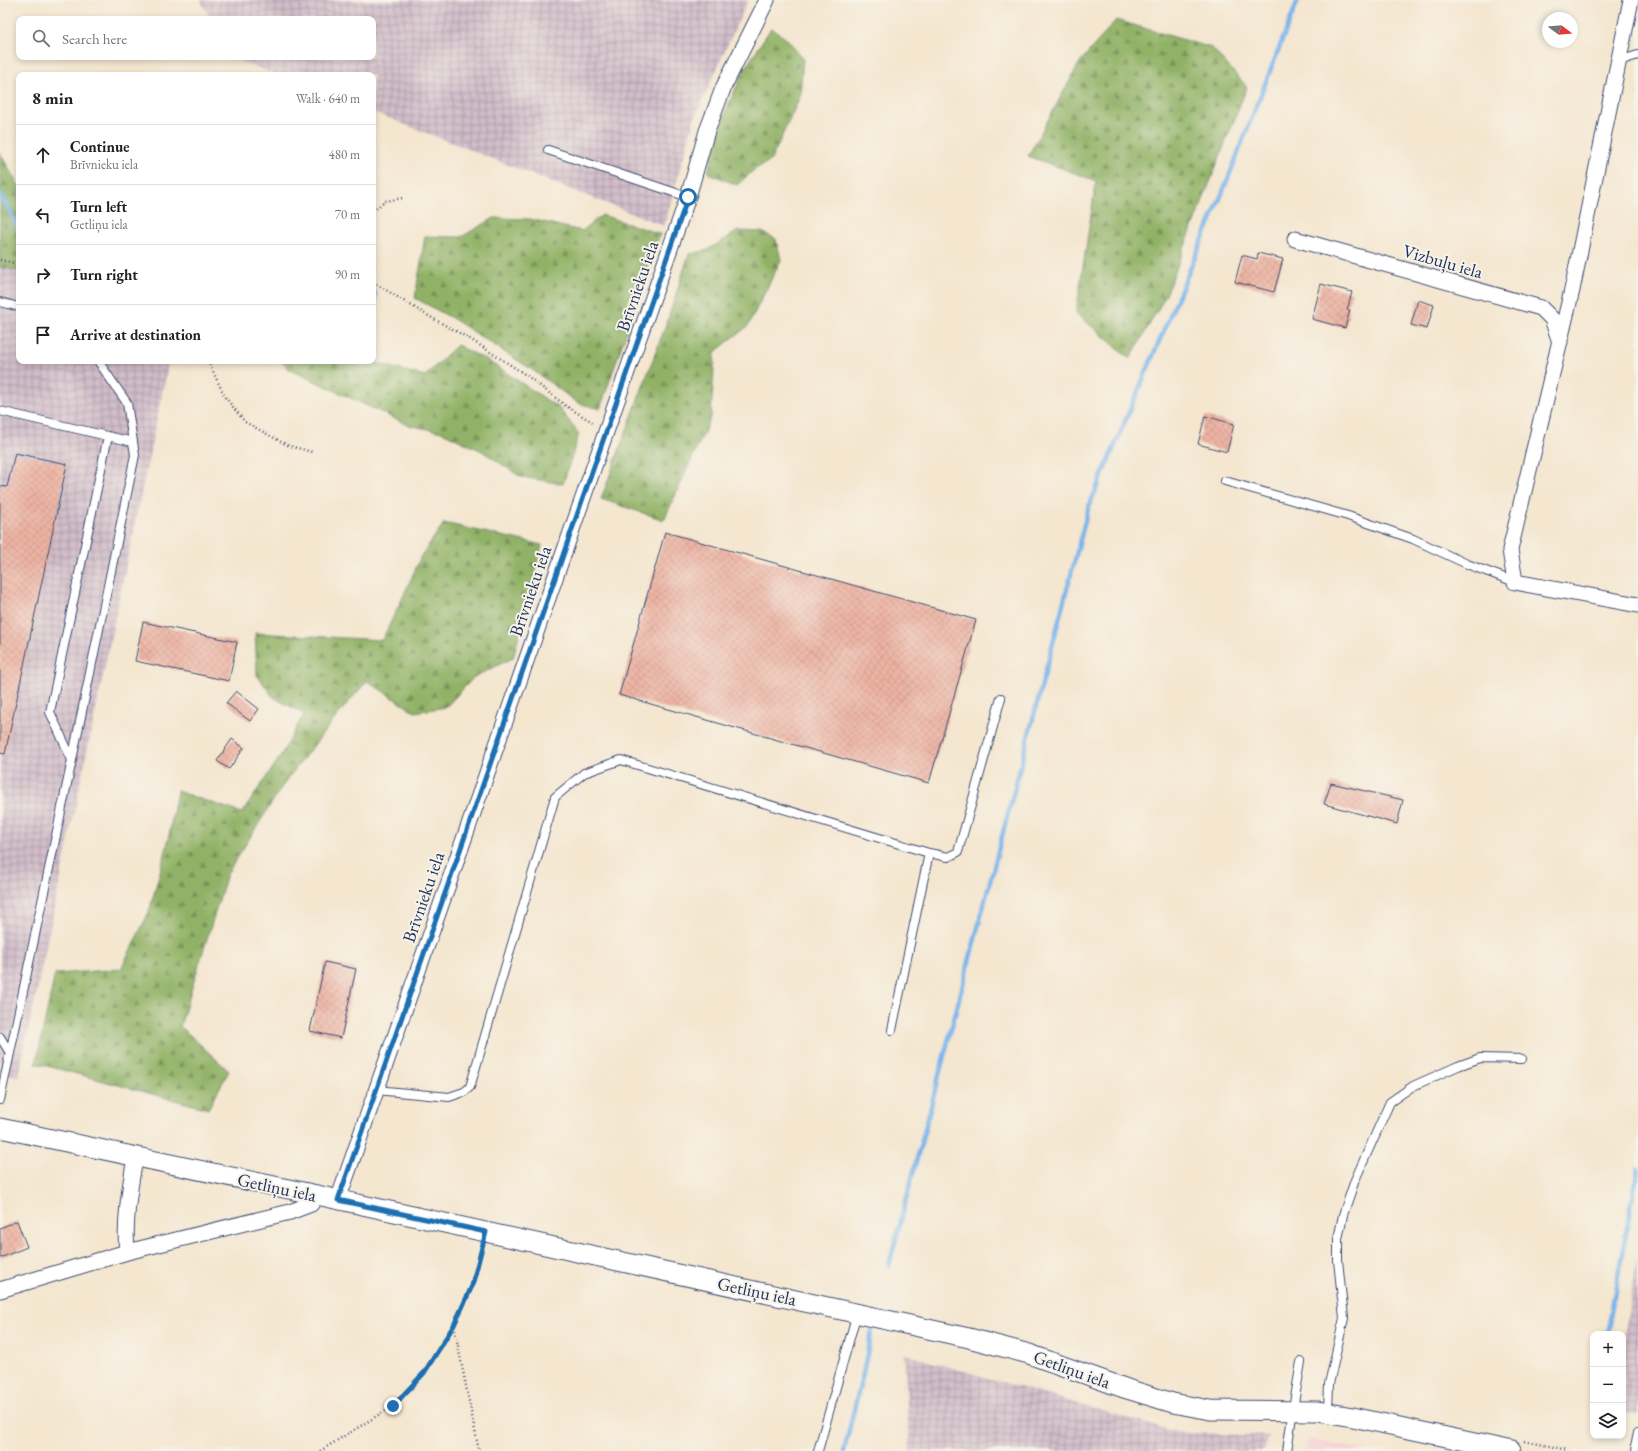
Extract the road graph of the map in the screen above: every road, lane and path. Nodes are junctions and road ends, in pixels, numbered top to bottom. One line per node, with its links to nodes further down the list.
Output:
1 (767, 0): 6 (street, Brīvnieku iela)
2 (1631, 0): 4 (street)
3 (1638, 55): 4 (lane)
4 (1618, 61): 15 (street)
5 (548, 150): 6 (lane)
6 (688, 197): 19 (street, Brīvnieku iela)
7 (403, 198): 8 (path)
8 (376, 209)
9 (1295, 239): 15 (street, Vizbuļu iela)
10 (0, 260): 11 (path)
11 (16, 263)
12 (376, 284): 19 (path)
13 (0, 302): 14 (lane)
14 (16, 306)
15 (1560, 342): 24 (street)
16 (100, 364): 21 (lane)
17 (209, 364): 22 (path)
18 (0, 411): 20 (lane)
19 (606, 431): 33 (street, Brīvnieku iela)
20 (108, 436): 21 (lane); 27 (lane)
21 (132, 442): 27 (lane)
22 (312, 452)
23 (1225, 481): 24 (lane)
24 (1515, 582): 25 (street)
25 (1638, 604)
26 (1002, 698): 28 (lane)
27 (72, 760): 31 (lane)
28 (929, 853): 29 (lane); 33 (lane)
29 (892, 1030)
30 (0, 1037): 31 (lane)
31 (10, 1053): 34 (lane)
32 (1522, 1059): 46 (lane)
33 (376, 1090): 38 (street, Brīvnieku iela)
34 (0, 1100)
35 (0, 1128): 36 (street, Getliņu iela)
36 (136, 1157): 37 (street, Getliņu iela); 40 (street)
37 (317, 1195): 38 (street, Getliņu iela); 40 (street)
38 (338, 1200): 39 (street, Getliņu iela)
39 (486, 1232): 42 (street, Getliņu iela); 43 (path)
40 (127, 1252): 41 (street)
41 (0, 1290)
42 (857, 1312): 45 (street, Getliņu iela); 50 (lane)
43 (454, 1325): 48 (path); 49 (path)
44 (1301, 1362): 45 (lane)
45 (1292, 1409): 46 (street, Getliņu iela); 51 (lane)
46 (1328, 1412): 52 (street, Getliņu iela)
47 (1638, 1432): 53 (lane)
48 (320, 1451)
49 (479, 1451)
50 (818, 1451)
51 (1287, 1451)
52 (1508, 1451)
53 (1634, 1451)

